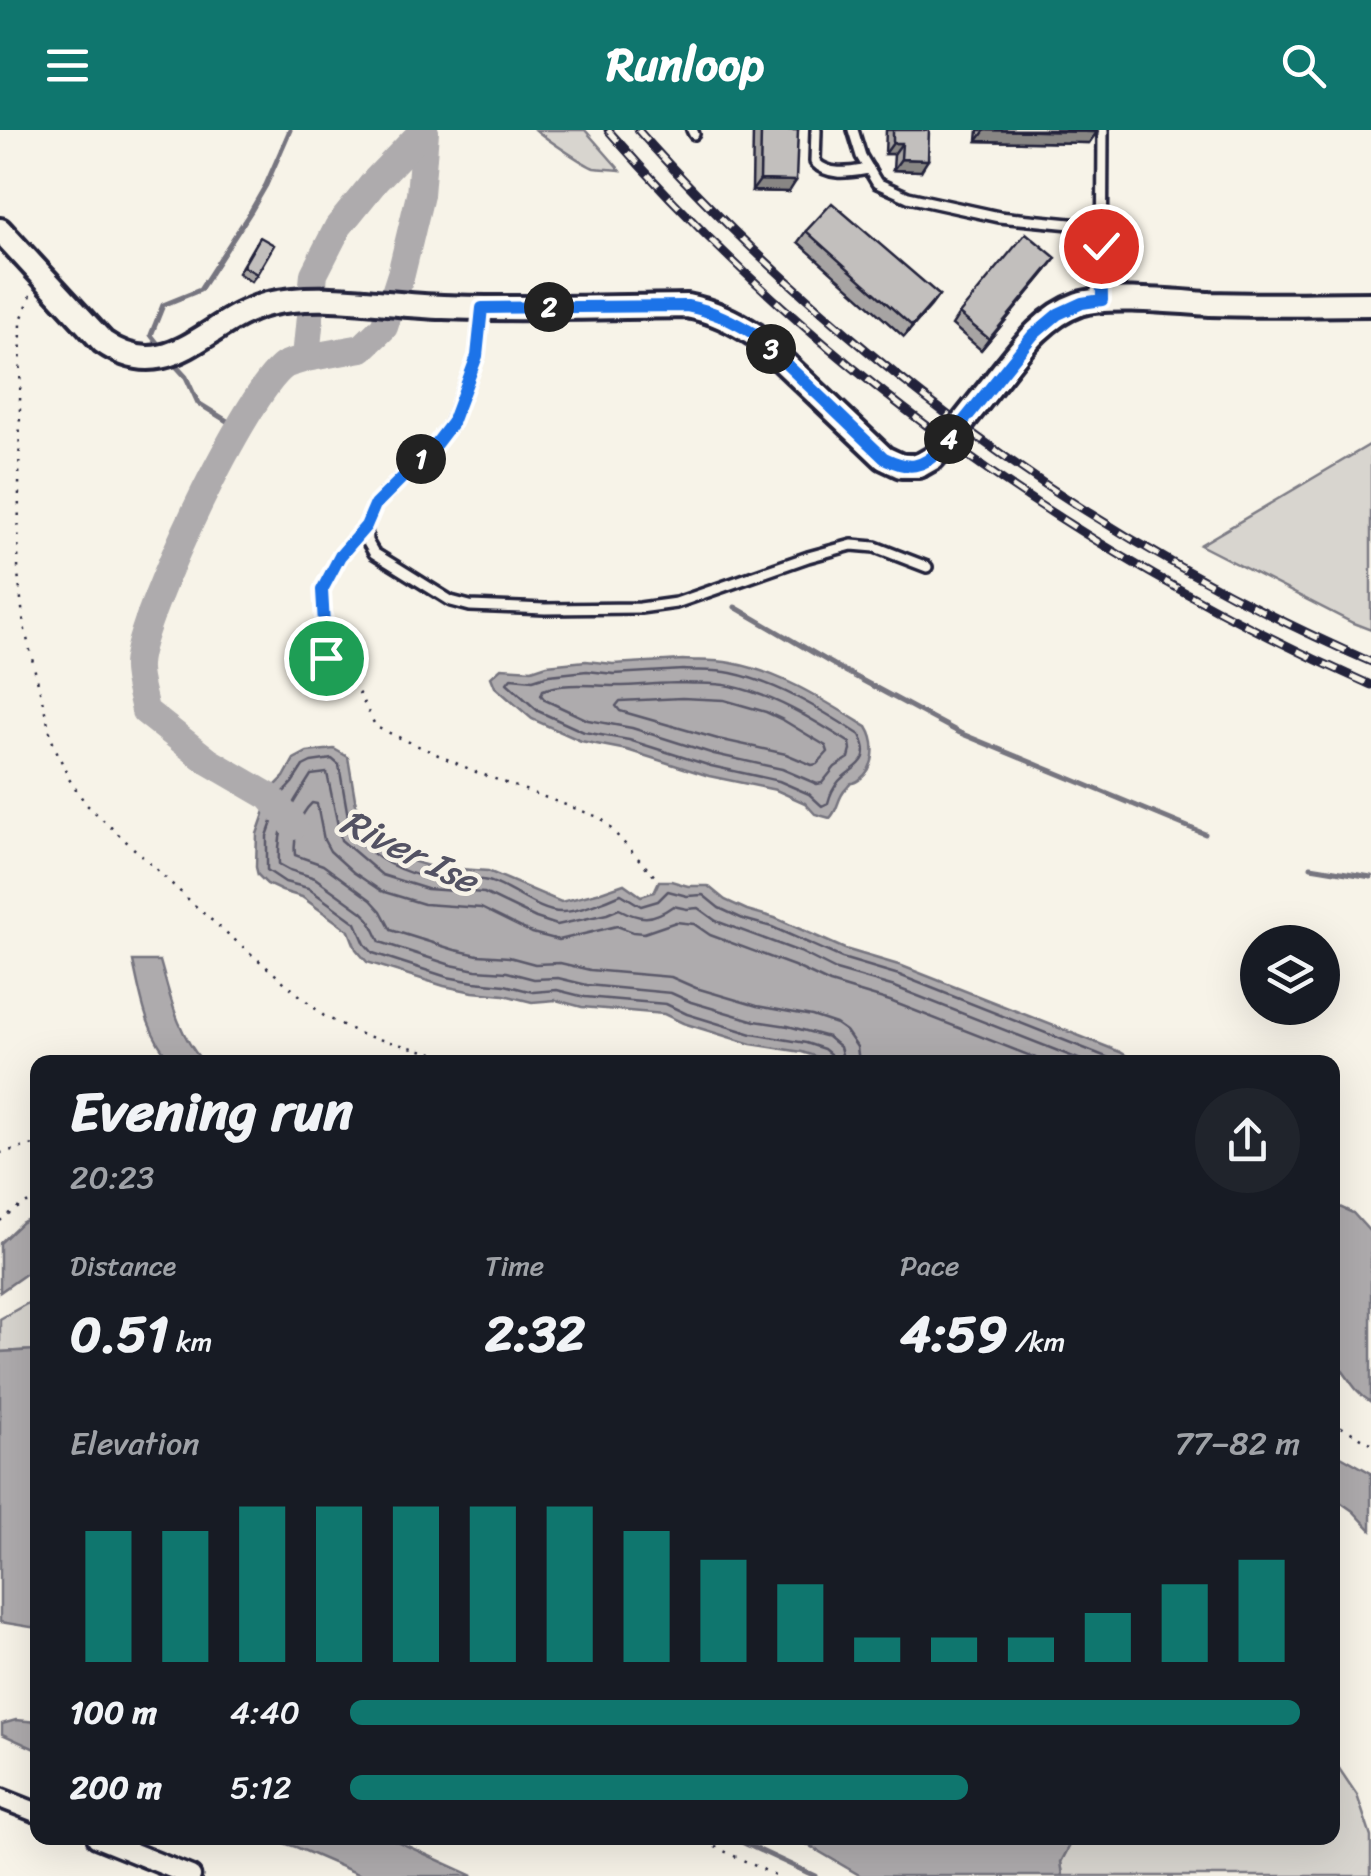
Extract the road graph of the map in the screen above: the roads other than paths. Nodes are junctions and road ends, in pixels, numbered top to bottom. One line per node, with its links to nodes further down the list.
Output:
1 (816, 130): 4 (lane)
2 (853, 130): 4 (lane)
3 (1103, 130): 5 (lane)
4 (869, 169): 5 (lane)
5 (1101, 227): 7 (lane)
6 (0, 230): 9 (main road)
7 (1102, 300): 8 (main road); 9 (main road, bridge)
8 (1371, 304)
9 (482, 308): 10 (lane)
10 (926, 568)
11 (0, 1798): 12 (street)
12 (30, 1810)
13 (114, 1845): 14 (street)
14 (191, 1876)

